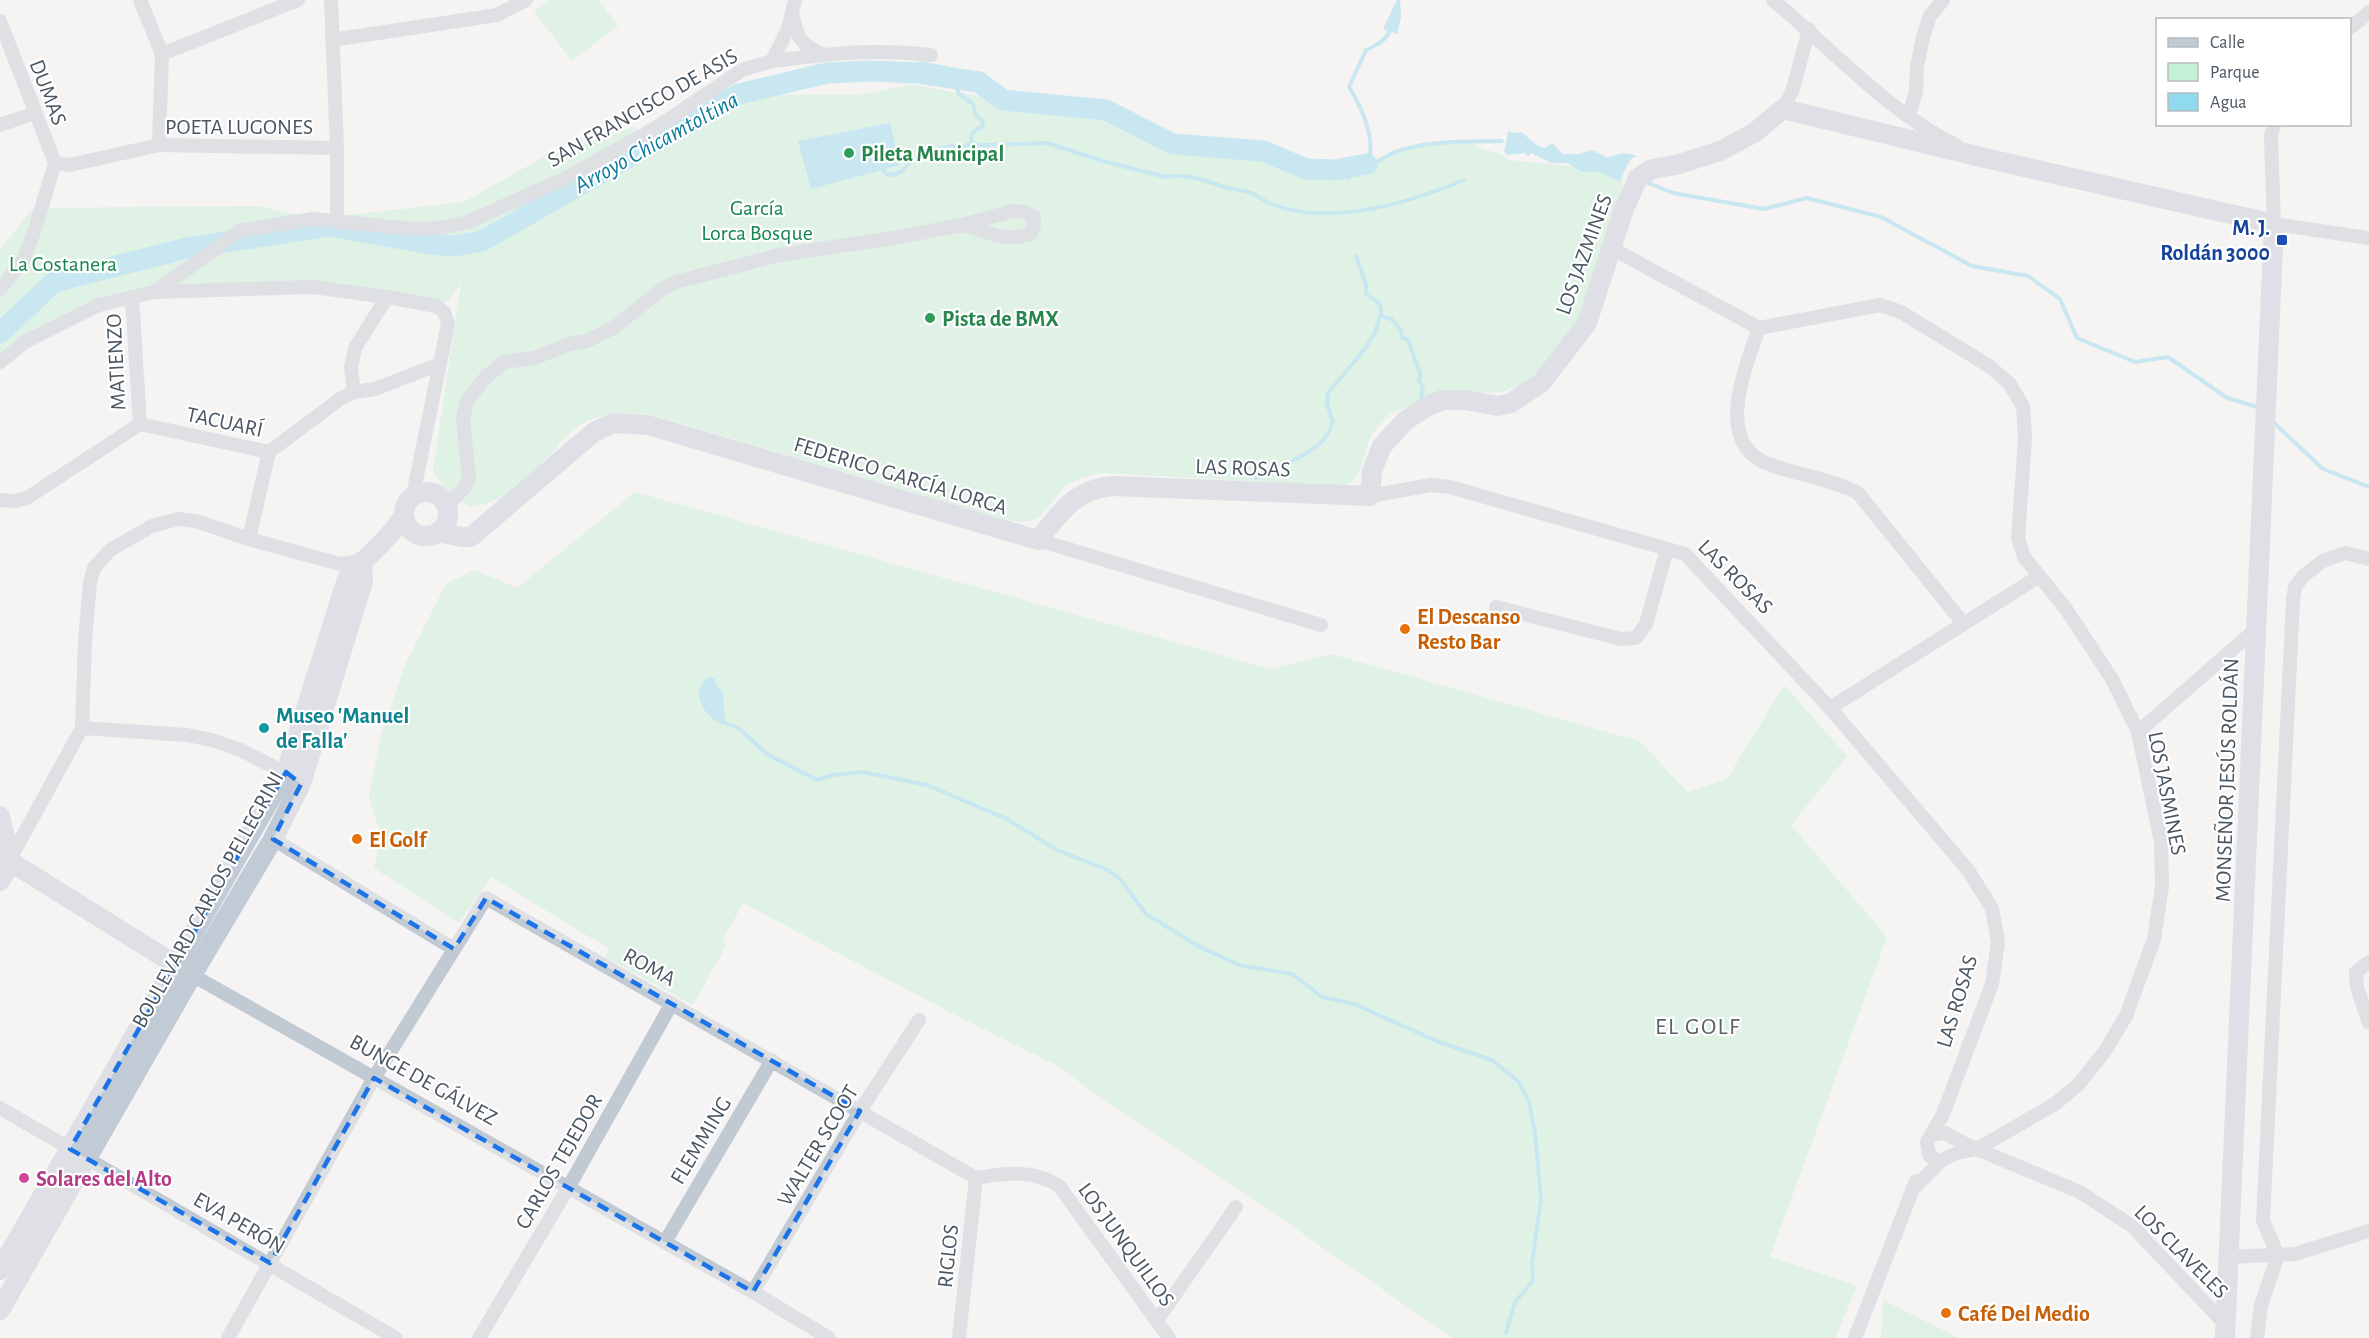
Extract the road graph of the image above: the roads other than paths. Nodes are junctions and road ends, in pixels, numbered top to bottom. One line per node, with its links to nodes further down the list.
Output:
1 (140, 0): 13 (street)
2 (298, 0): 13 (street)
3 (331, 0): 12 (street)
4 (526, 0): 12 (street)
5 (1773, 0): 11 (street)
6 (1943, 0): 19 (street)
7 (794, 7): 14 (street, SAN FRANCISCO DE ASIS); 16 (street, SAN FRANCISCO DE ASIS)
8 (2369, 12): 10 (street)
9 (0, 21): 18 (street, DUMAS)
10 (2351, 26)
11 (1809, 30): 17 (street, LOS JAZMINES); 19 (street)
12 (333, 40): 23 (street)
13 (162, 54): 22 (street)
14 (823, 55): 15 (street); 16 (street)
15 (931, 55)
16 (772, 61): 26 (street, SAN FRANCISCO DE ASIS)
17 (1783, 109): 24 (street); 30 (street, LOS JAZMINES)
18 (34, 112): 20 (street); 25 (street, DUMAS)
19 (1909, 115): 24 (street)
20 (0, 125)
21 (2274, 126): 27 (street)
22 (159, 145): 23 (street, POETA LUGONES); 25 (street, POETA LUGONES)
23 (337, 148): 26 (street)
24 (1985, 158): 27 (street)
25 (55, 163): 31 (street)
26 (337, 222): 32 (street, SAN FRANCISCO DE ASIS)
27 (2274, 224): 29 (street); 58 (street, MONSEÑOR JESÚS ROLDÁN)
28 (962, 225): 28 (street); 44 (street)
29 (2369, 238)
30 (1611, 248): 35 (street); 42 (street, LOS JAZMINES)
31 (0, 289)
32 (154, 292): 33 (street); 34 (street)
33 (132, 297): 36 (street); 39 (street, MATIENZO)
34 (387, 297): 37 (street); 38 (street)
35 (1759, 328): 54 (street, LOS JASMINES); 56 (street)
36 (0, 362)
37 (440, 364): 38 (street, TACUARÍ); 41 (street)
38 (354, 392): 40 (street, TACUARÍ)
39 (140, 424): 40 (street, TACUARÍ); 43 (street)
40 (269, 452): 49 (street)
41 (413, 495): 44 (street, FEDERICO GARCÍA LORCA); 45 (street)
42 (1370, 496): 50 (street, LAS ROSAS); 51 (street, LAS ROSAS)
43 (0, 500)
44 (447, 509): 46 (street, FEDERICO GARCÍA LORCA); 47 (street)
45 (404, 515): 48 (street); 53 (street)
46 (494, 519): 47 (street, FEDERICO GARCÍA LORCA); 50 (street, FEDERICO GARCÍA LORCA)
47 (438, 532): 48 (street, FEDERICO GARCÍA LORCA)
48 (416, 533): 53 (street, FEDERICO GARCÍA LORCA)
49 (249, 538): 53 (street); 60 (street)
50 (1038, 540): 57 (street, FEDERICO GARCÍA LORCA)
51 (1667, 549): 55 (street); 59 (street, LAS ROSAS)
52 (2369, 559): 95 (street)
53 (362, 561): 62 (street, BOULEVARD CARLOS PELLEGRINI); 63 (street, BOULEVARD CARLOS PELLEGRINI)
54 (2038, 577): 56 (street); 61 (street, LOS JASMINES)
55 (1496, 607)
56 (1963, 623): 59 (street)
57 (1321, 625)
58 (2256, 629): 61 (street); 96 (street, MONSEÑOR JESÚS ROLDÁN)
59 (1830, 708): 79 (street, LAS ROSAS)
60 (82, 728): 62 (street); 66 (street)
61 (2138, 732): 80 (street, LOS JASMINES)
62 (286, 772): 63 (street); 70 (street, BOULEVARD CARLOS PELLEGRINI)
63 (301, 784): 65 (street, BOULEVARD CARLOS PELLEGRINI)
64 (0, 816): 66 (street)
65 (273, 839): 68 (street); 71 (street, BOULEVARD CARLOS PELLEGRINI)
66 (5, 859): 67 (street); 70 (street, BUNGE DE GÁLVEZ)
67 (0, 881)
68 (454, 949): 72 (street, ROMA); 76 (street, ROMA)
69 (2369, 962): 74 (street)
70 (175, 964): 71 (street, BUNGE DE GÁLVEZ); 83 (street, BOULEVARD CARLOS PELLEGRINI)
71 (192, 975): 76 (street, BUNGE DE GÁLVEZ); 88 (street, BOULEVARD CARLOS PELLEGRINI)
72 (672, 1003): 75 (street, ROMA); 90 (street, CARLOS TEJEDOR)
73 (919, 1020): 78 (street, WALTER SCOOT)
74 (2369, 1023)
75 (772, 1060): 78 (street, ROMA); 94 (street, FLEMMING)
76 (374, 1078): 90 (street, BUNGE DE GÁLVEZ); 97 (street, ROMA)
77 (0, 1108): 83 (street, EVA PERÓN)
78 (860, 1111): 89 (street, ROMA); 99 (street, WALTER SCOOT)
79 (1943, 1114): 81 (street, LAS ROSAS); 82 (street)
80 (2002, 1134): 84 (street, LOS JASMINES); 87 (street)
81 (1932, 1135): 82 (street); 85 (street)
82 (1950, 1136): 84 (street, LOS CLAVELES); 86 (street)
83 (70, 1149): 88 (street, EVA PERÓN); 98 (street, BOULEVARD CARLOS PELLEGRINI)
84 (1977, 1149): 86 (street, LOS JASMINES); 87 (street, LOS CLAVELES)
85 (1927, 1150): 86 (street); 91 (street)
86 (1946, 1158): 91 (street)
87 (1998, 1158): 102 (street, LOS CLAVELES)
88 (87, 1159): 97 (street, EVA PERÓN); 100 (street, BOULEVARD CARLOS PELLEGRINI)
89 (976, 1178): 101 (street, LOS JUNQUILLOS); 107 (street, RIGLOS)
90 (568, 1188): 94 (street, BUNGE DE GÁLVEZ); 105 (street, CARLOS TEJEDOR)
91 (1914, 1188): 109 (street)
92 (1236, 1207): 101 (street)
93 (2369, 1231): 95 (street)
94 (665, 1242): 99 (street, BUNGE DE GÁLVEZ)
95 (2278, 1255): 96 (street); 110 (street)
96 (2229, 1257): 102 (street, MONSEÑOR JESÚS ROLDÁN)
97 (270, 1263): 103 (street, ROMA); 104 (street, EVA PERÓN)
98 (0, 1270)
99 (753, 1292): 106 (street, BUNGE DE GÁLVEZ)
100 (0, 1310)
101 (1157, 1320): 108 (street, LOS JUNQUILLOS)
102 (2226, 1331)
103 (228, 1338)
104 (396, 1338)
105 (479, 1338)
106 (828, 1338)
107 (959, 1338)
108 (1169, 1338)
109 (1855, 1338)
110 (2257, 1338)

